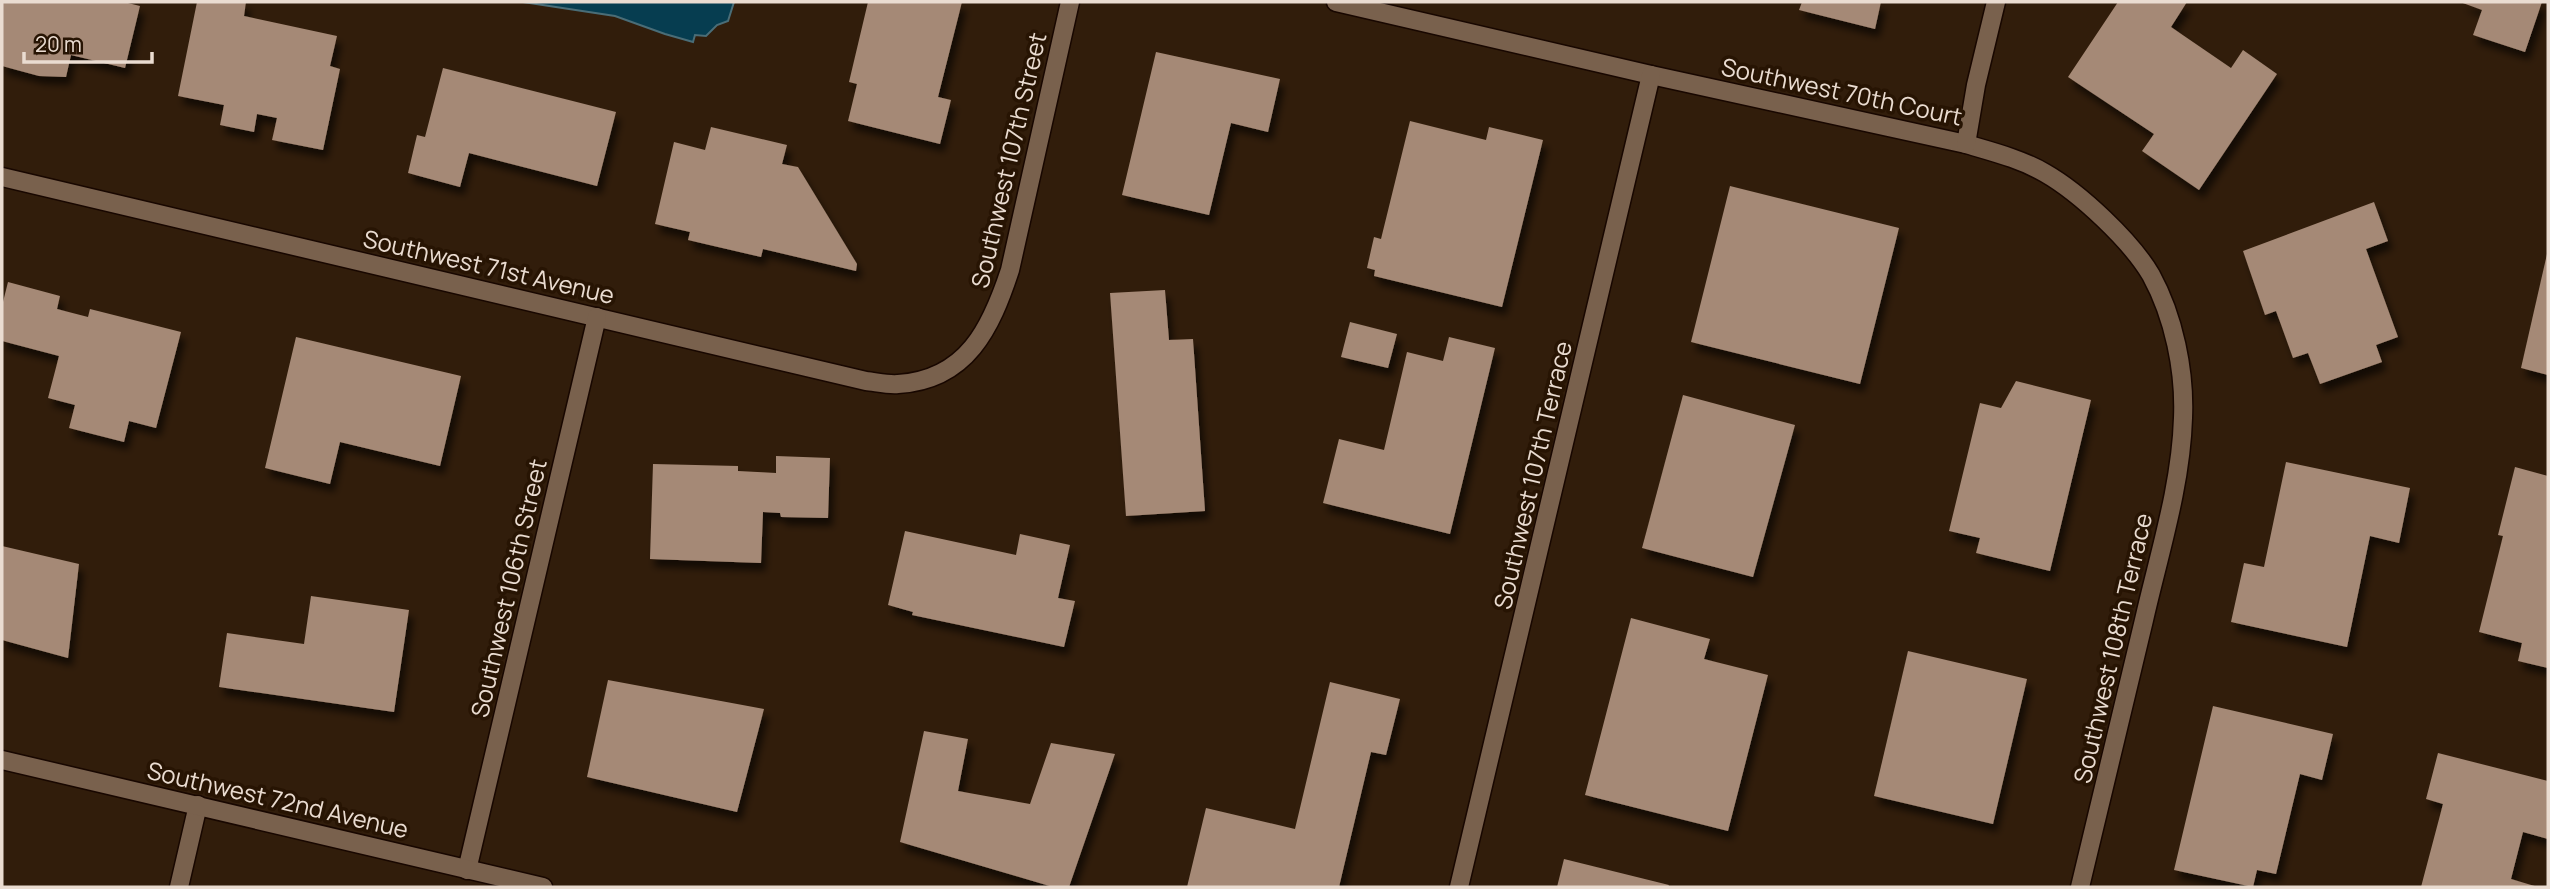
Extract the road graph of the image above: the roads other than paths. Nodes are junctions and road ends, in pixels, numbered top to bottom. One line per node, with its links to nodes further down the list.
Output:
1 (1070, 2): 8 (street, Southwest 107th Street)
2 (1336, 2): 4 (street, Southwest 70th Court)
3 (1996, 2): 5 (street)
4 (1651, 75): 5 (street, Southwest 70th Court); 15 (street, Southwest 107th Terrace)
5 (1966, 144): 9 (street, Southwest 70th Court)
6 (2, 177): 7 (street, Southwest 71st Avenue)
7 (597, 317): 8 (street, Southwest 71st Avenue); 12 (street, Southwest 106th Street)
8 (962, 361)
9 (2183, 418): 16 (street, Southwest 108th Terrace)
10 (2, 760): 11 (street, Southwest 72nd Avenue)
11 (198, 805): 12 (street, Southwest 72nd Avenue); 13 (street)
12 (467, 870): 14 (street, Southwest 72nd Avenue)
13 (179, 887)
14 (543, 887)
15 (1460, 887)
16 (2080, 887)

